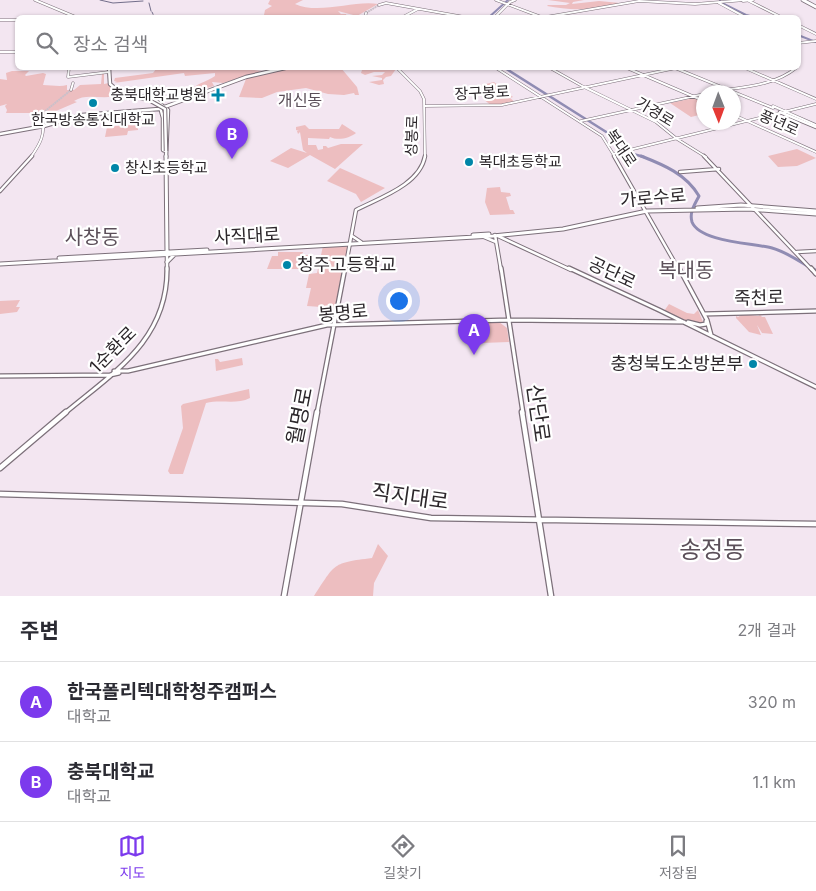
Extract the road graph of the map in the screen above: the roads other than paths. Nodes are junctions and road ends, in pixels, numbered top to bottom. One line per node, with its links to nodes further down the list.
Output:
1 (35, 0): 14 (main road)
2 (497, 0): 7 (street)
3 (515, 0): 7 (street)
4 (747, 0): 6 (main road); 13 (street); 13 (street)
5 (804, 0): 10 (highway)
6 (739, 1): 8 (main road)
7 (507, 3): 12 (street); 17 (street); 19 (street)
8 (720, 3): 21 (main road); 22 (street)
9 (380, 5): 11 (street)
10 (816, 6)
11 (419, 9): 15 (street); 16 (street)
12 (530, 12): 18 (street); 20 (street)
13 (772, 12): 23 (street)
14 (71, 15)
15 (407, 15)
16 (453, 15)
17 (497, 15)
18 (532, 15)
19 (538, 15)
20 (538, 15)
21 (555, 15)
22 (742, 15)
23 (778, 15)
24 (0, 20): 25 (street)
25 (15, 20)
26 (801, 26): 27 (street)
27 (816, 34)
28 (816, 41): 29 (street)
29 (801, 43)
30 (0, 52): 31 (street)
31 (15, 52)
32 (69, 70): 43 (street)
33 (276, 70): 61 (main road)
34 (399, 70): 64 (street, 성봉로)
35 (499, 70): 52 (street, 복대로)
36 (554, 70): 48 (street, 가경로)
37 (632, 70): 44 (street)
38 (665, 70): 44 (street)
39 (681, 70): 47 (street)
40 (750, 70): 45 (street)
41 (794, 70): 45 (street)
42 (109, 71): 43 (street); 43 (street); 50 (main road)
43 (100, 73)
44 (643, 74): 48 (street); 57 (street)
45 (772, 80): 49 (street); 59 (street)
46 (73, 83): 51 (street)
47 (717, 85)
48 (582, 86): 52 (street, 장구봉로); 70 (street, 가경로)
49 (741, 86)
50 (115, 89): 60 (main road); 63 (main road); 81 (main road, bridge)
51 (71, 90)
52 (541, 95): 64 (street, 장구봉로); 75 (street, 복대로)
53 (696, 95): 57 (street)
54 (741, 95): 66 (street)
55 (741, 95): 71 (street)
56 (741, 95): 72 (street)
57 (692, 96): 58 (street); 70 (street)
58 (696, 98)
59 (816, 100)
60 (161, 104): 61 (main road); 65 (main road)
61 (173, 104): 65 (main road)
62 (816, 104): 71 (street)
63 (158, 106): 68 (main road); 69 (main road)
64 (424, 106): 89 (street, 성봉로)
65 (166, 107): 69 (main road); 81 (main road)
66 (774, 108)
67 (149, 110): 68 (main road); 69 (main road); 77 (main road)
68 (154, 110): 69 (main road)
69 (162, 110): 81 (main road)
70 (631, 110): 75 (street); 80 (street, 가경로)
71 (784, 111): 72 (street); 78 (street)
72 (780, 112): 76 (street); 78 (main road)
73 (42, 118): 77 (street)
74 (741, 118): 76 (street, 풍년로)
75 (582, 121): 83 (street, 복대로)
76 (747, 121): 80 (street); 82 (street, 풍년로)
77 (44, 126): 79 (main road); 86 (street)
78 (816, 126)
79 (0, 134)
80 (677, 139): 83 (street); 84 (street, 가경로)
81 (166, 151): 100 (main road, 1순환로)
82 (816, 152)
83 (613, 154): 90 (street, 복대로)
84 (719, 169): 85 (street); 87 (street, 가경로)
85 (680, 172)
86 (0, 191)
87 (755, 208): 88 (main road); 88 (main road); 91 (main road); 91 (main road); 91 (main road); 103 (street, 가경로)
88 (697, 209): 90 (main road, 가로수로)
89 (356, 210): 94 (street, 월명로)
90 (646, 210): 92 (main road, 가로수로); 93 (main road, 가로수로); 111 (street, 복대로)
91 (815, 214)
92 (519, 234): 93 (main road, 가로수로); 99 (street)
93 (495, 235): 95 (main road, 사직대로); 96 (main road, 사직대로); 98 (street, 산단로); 99 (street, 공단로)
94 (351, 236): 96 (street); 97 (street, 월명로)
95 (481, 237): 97 (main road, 사직대로); 98 (street)
96 (361, 242): 97 (main road, 사직대로)
97 (350, 243): 102 (main road, 사직대로); 106 (main road, 사직대로); 118 (street, 월명로)
98 (497, 243): 114 (street, 산단로)
99 (515, 243): 112 (street, 공단로)
100 (167, 246): 102 (main road); 104 (main road); 105 (main road, 1순환로)
101 (816, 251): 103 (street)
102 (174, 252): 105 (main road, 사직대로)
103 (796, 252): 109 (street, 가경로)
104 (155, 253): 105 (main road, 사직대로); 107 (main road, 사직대로)
105 (167, 253): 106 (main road, 사직대로); 107 (main road, 사직대로); 108 (street, 1순환로)
106 (180, 254): 108 (main road)
107 (0, 262)
108 (166, 262): 121 (street, 1순환로)
109 (816, 274)
110 (816, 311): 111 (street, 죽천로)
111 (703, 314): 113 (street, 복대로)
112 (670, 316): 115 (street, 공단로); 116 (street)
113 (707, 319): 115 (street); 119 (street, 복대로); 120 (street)
114 (508, 320): 116 (street, 봉명로); 118 (street, 봉명로); 130 (street, 산단로)
115 (679, 320): 117 (street, 공단로)
116 (668, 322): 117 (street, 봉명로)
117 (684, 322): 119 (street, 공단로)
118 (334, 325): 123 (street, 봉명로); 129 (street, 월명로)
119 (712, 335): 120 (street, 공단로)
120 (717, 338): 126 (street, 공단로)
121 (122, 365): 122 (street, 1순환로); 123 (street)
122 (114, 371): 123 (street, 봉명로); 124 (street, 1순환로)
123 (127, 371): 124 (street)
124 (110, 375): 125 (street); 127 (street, 1순환로)
125 (0, 376)
126 (816, 386)
127 (0, 468)
128 (0, 494): 129 (street, 직지대로)
129 (300, 502): 130 (street, 직지대로); 132 (street, 월명로)
130 (538, 521): 131 (street, 직지대로); 133 (street, 산단로)
131 (816, 524)
132 (284, 596)
133 (551, 596)

